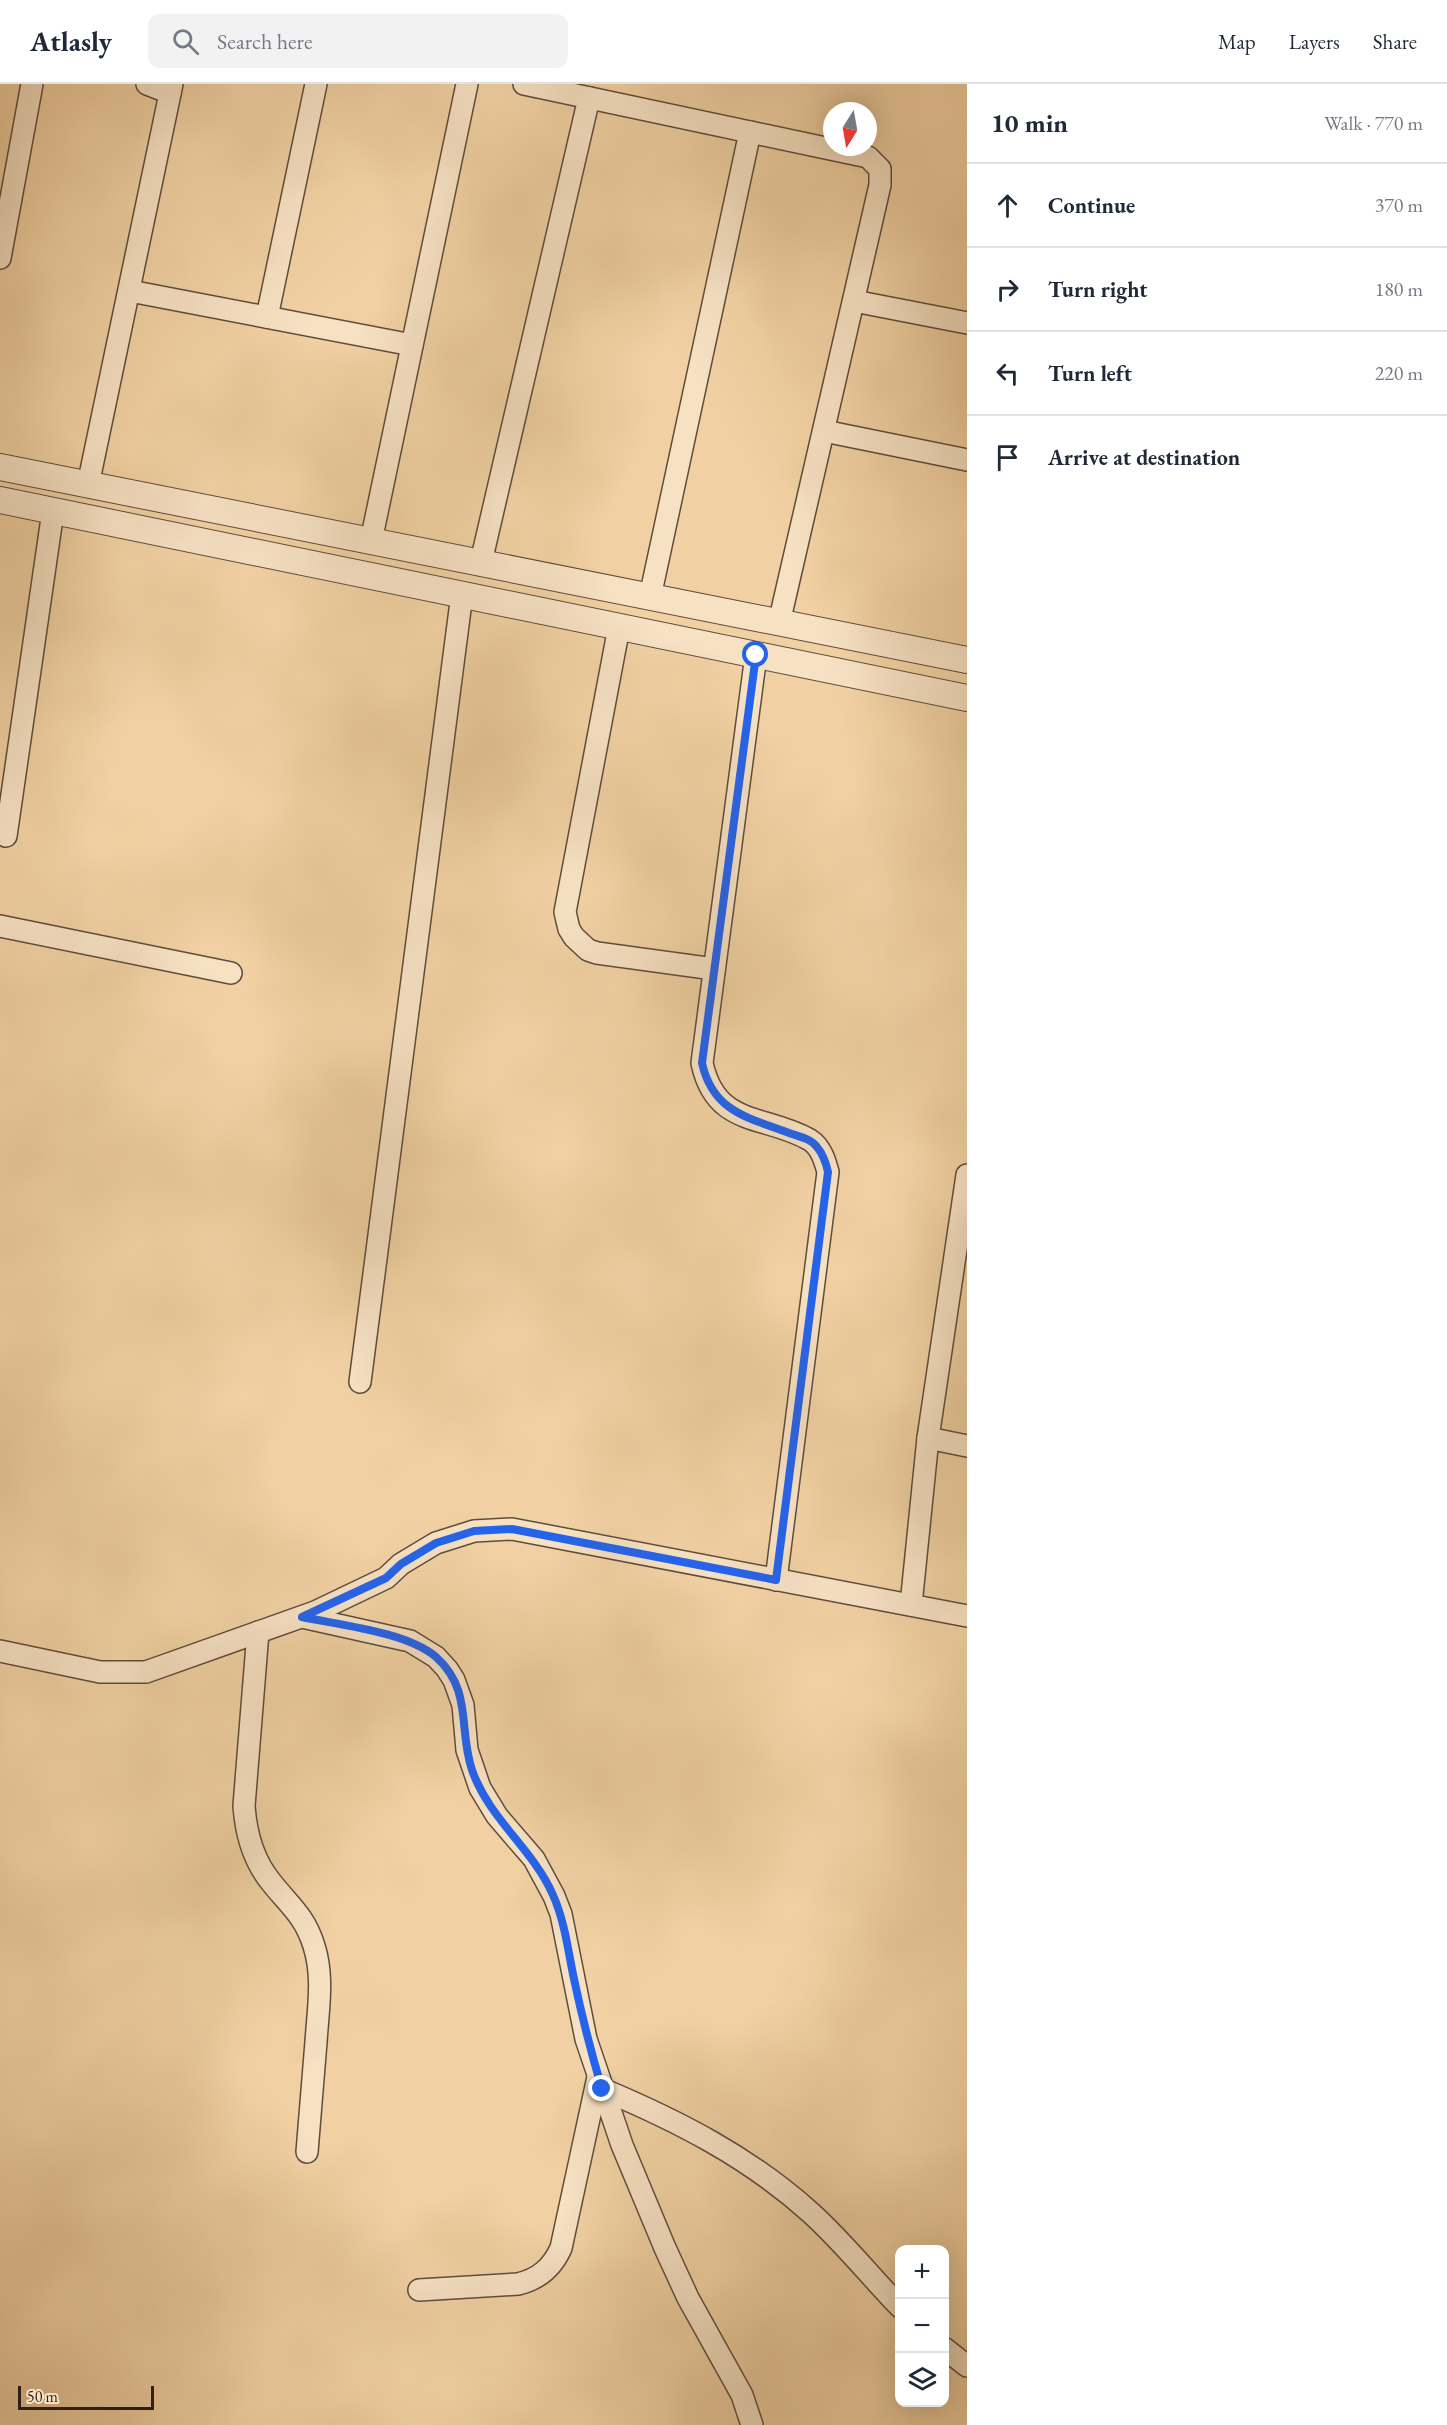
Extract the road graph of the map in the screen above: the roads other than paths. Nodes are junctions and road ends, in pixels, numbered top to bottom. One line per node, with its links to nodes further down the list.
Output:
1 (32, 84): 9 (street)
2 (147, 84): 6 (street)
3 (316, 84): 12 (street)
4 (467, 84): 14 (street)
5 (524, 84): 7 (street)
6 (171, 88): 10 (street)
7 (589, 98): 8 (street); 24 (street)
8 (750, 132): 11 (street); 26 (street)
9 (0, 258)
10 (130, 291): 12 (street); 18 (street)
11 (854, 301): 13 (street); 15 (street)
12 (267, 317): 14 (street)
13 (967, 323)
14 (412, 345): 23 (street)
15 (824, 431): 16 (street); 27 (street)
16 (967, 460)
17 (0, 467): 18 (street)
18 (88, 484): 19 (street)
19 (157, 498): 22 (street); 23 (street)
20 (0, 500): 21 (street)
21 (53, 511): 22 (street); 34 (street)
22 (152, 531): 25 (street)
23 (371, 541): 24 (street)
24 (481, 562): 26 (street)
25 (462, 594): 28 (street); 39 (street)
26 (650, 597): 27 (street)
27 (779, 622): 29 (street)
28 (619, 627): 30 (street); 36 (street)
29 (846, 636): 31 (street); 32 (street)
30 (756, 655): 32 (street); 36 (street)
31 (967, 660)
32 (838, 671): 33 (street)
33 (967, 698)
34 (6, 836)
35 (0, 926): 37 (street)
36 (714, 969): 42 (street)
37 (231, 973)
38 (967, 1175): 40 (street)
39 (360, 1382)
40 (928, 1438): 41 (street); 43 (street)
41 (967, 1446)
42 (776, 1580): 43 (street); 45 (street)
43 (911, 1605): 44 (street)
44 (967, 1616)
45 (302, 1617): 46 (street); 48 (street)
46 (258, 1632): 47 (street); 49 (street)
47 (0, 1652)
48 (600, 2083): 50 (street); 51 (street); 54 (street)
49 (308, 2152)
50 (418, 2290)
51 (895, 2302)
52 (949, 2351): 53 (street)
53 (967, 2366)
54 (752, 2425)

